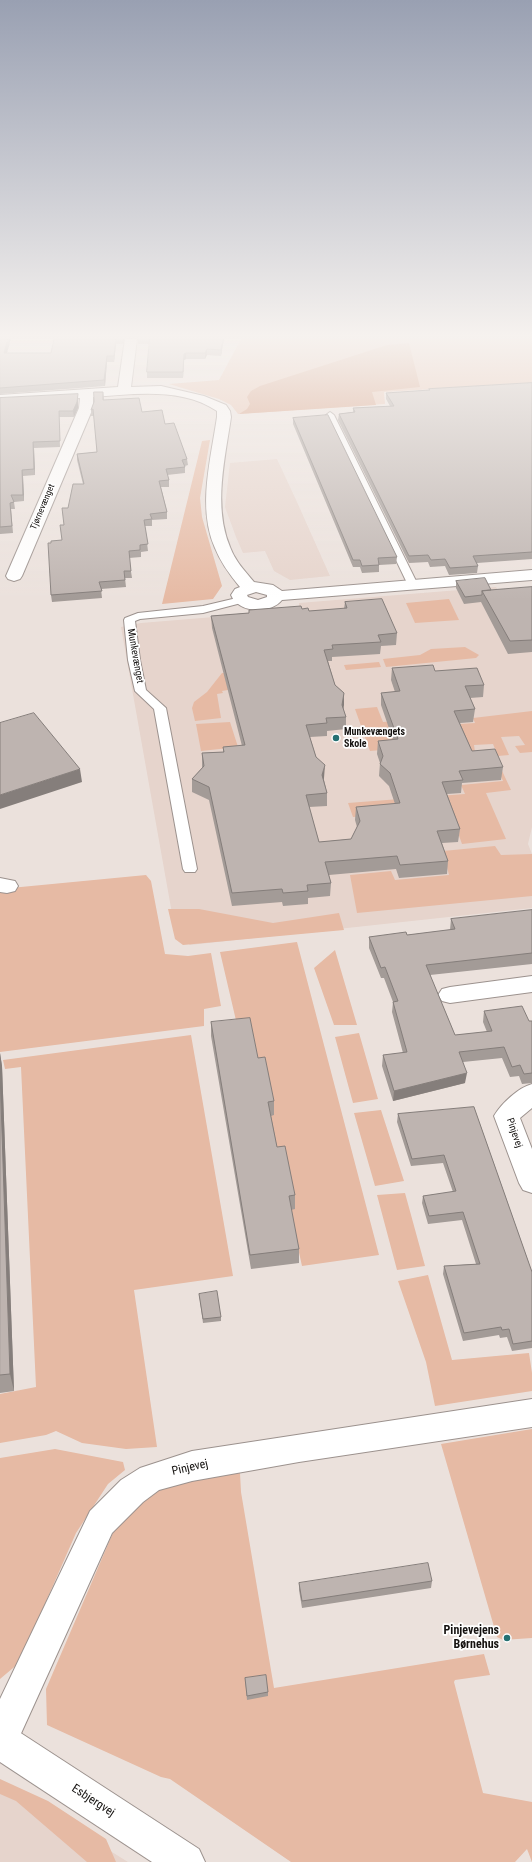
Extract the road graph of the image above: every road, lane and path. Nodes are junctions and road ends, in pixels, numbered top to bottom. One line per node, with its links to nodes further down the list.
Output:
1 (78, 426): 5 (street, Tjørnevænget)
2 (222, 426): 7 (street)
3 (335, 426): 6 (lane)
4 (532, 575): 6 (street)
5 (14, 576)
6 (413, 585): 7 (street)
7 (245, 594): 8 (lane, Munkevænget)
8 (190, 869)
9 (532, 984): 10 (street)
10 (450, 995)
11 (532, 1093): 12 (street, Pinjevej)
12 (532, 1183)
13 (532, 1413): 14 (street, Pinjevej)
14 (0, 1739): 15 (street, Esbjergvej)
15 (186, 1862)

